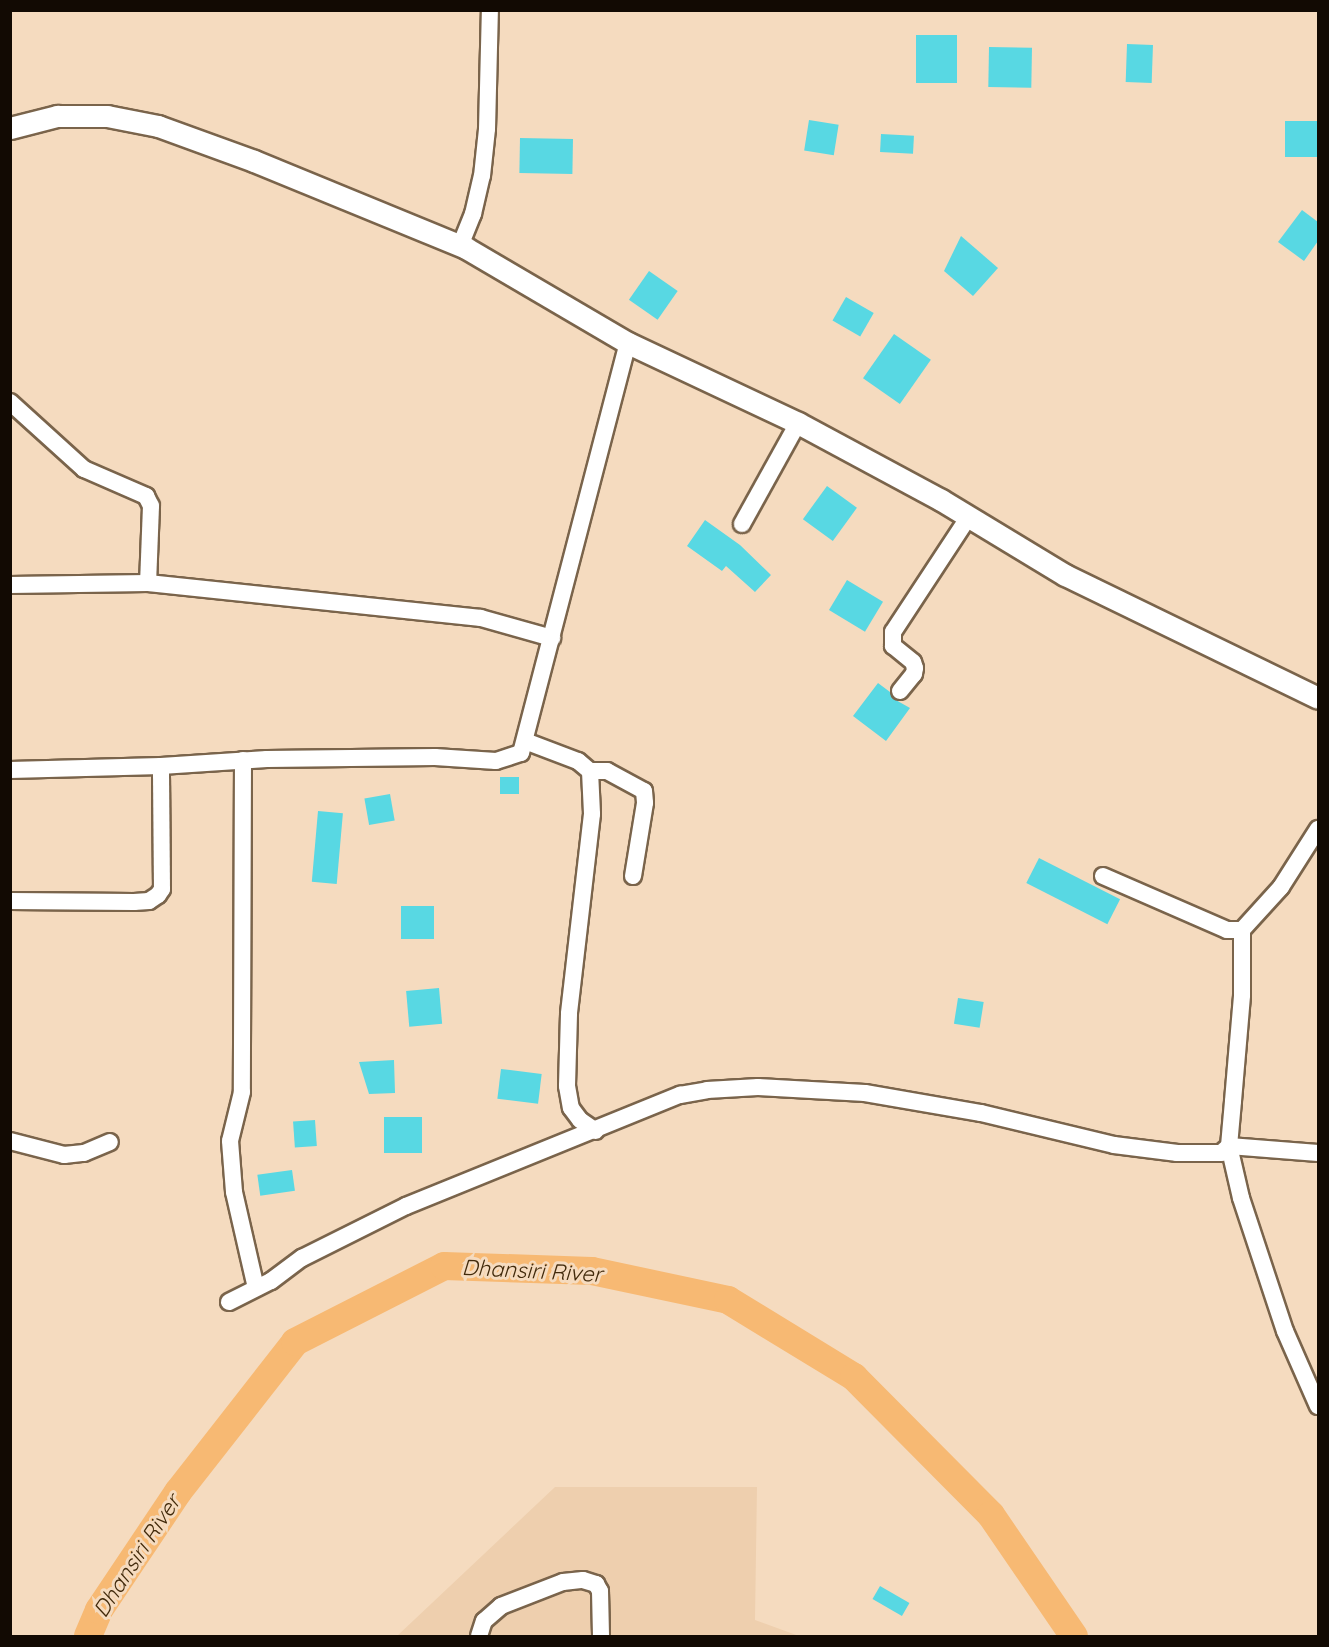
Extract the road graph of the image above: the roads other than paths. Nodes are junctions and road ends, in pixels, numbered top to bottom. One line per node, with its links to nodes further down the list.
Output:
1 (490, 10): 3 (street)
2 (10, 128): 3 (street)
3 (460, 246): 4 (street)
4 (628, 343): 6 (street); 11 (street)
5 (10, 402): 9 (street)
6 (798, 423): 7 (street); 8 (street)
7 (969, 518): 12 (street); 13 (street)
8 (742, 524)
9 (148, 584): 10 (street); 11 (street)
10 (10, 585)
11 (552, 638): 14 (street)
12 (900, 691)
13 (1318, 698)
14 (525, 741): 15 (street); 18 (street)
15 (243, 760): 16 (street); 29 (street)
16 (161, 766): 17 (street); 22 (street)
17 (10, 770)
18 (590, 771): 20 (street); 24 (street)
19 (1318, 829): 23 (street)
20 (633, 876)
21 (1103, 876): 23 (street)
22 (10, 901)
23 (1242, 930): 27 (street)
24 (597, 1131): 27 (street); 29 (street)
25 (10, 1141): 26 (street)
26 (110, 1142)
27 (1229, 1146): 28 (street); 31 (street)
28 (1318, 1153)
29 (256, 1288): 30 (street)
30 (229, 1302)
31 (1318, 1406)
32 (479, 1636): 33 (street)
33 (601, 1636)

